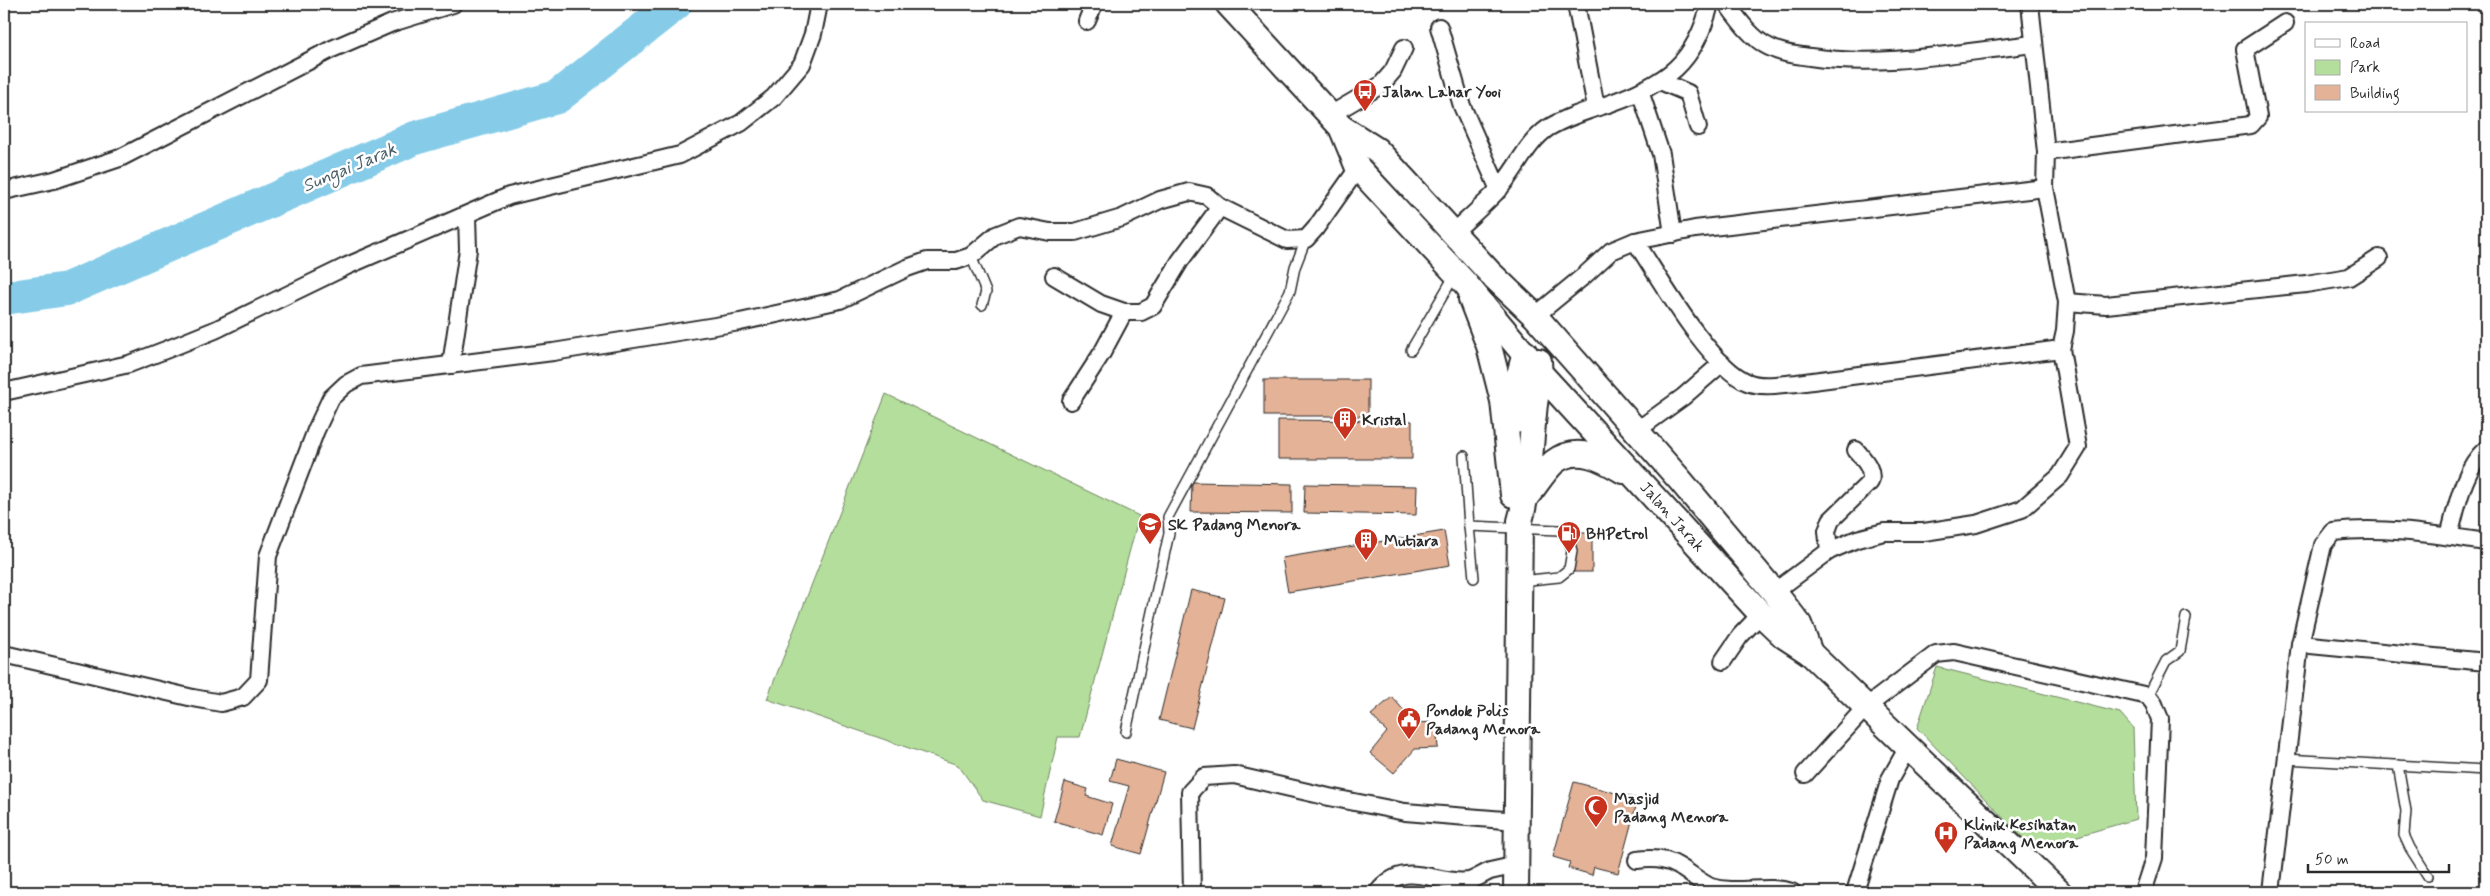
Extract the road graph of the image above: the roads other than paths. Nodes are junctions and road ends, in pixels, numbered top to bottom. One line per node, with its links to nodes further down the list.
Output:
1 (453, 4): 23 (street)
2 (819, 4): 25 (street)
3 (1094, 4): 9 (street)
4 (1228, 4): 17 (main road)
5 (1576, 4): 16 (street)
6 (1710, 4): 14 (street)
7 (1727, 4): 12 (street)
8 (2030, 4): 12 (street)
9 (1087, 22)
10 (2285, 23): 19 (street)
11 (1439, 27): 22 (street)
12 (2034, 44): 19 (street)
13 (1404, 48): 17 (street)
14 (1660, 81): 15 (street); 18 (street)
15 (1640, 91): 16 (street); 27 (street)
16 (1596, 106): 22 (street)
17 (1335, 121): 20 (main road); 26 (main road)
18 (1698, 127)
19 (2046, 152): 21 (street)
20 (1358, 168): 28 (street); 34 (main road)
21 (2045, 188): 27 (street); 35 (street)
22 (1498, 190): 26 (street)
23 (4, 191)
24 (1220, 207): 28 (street); 30 (street); 37 (street)
25 (467, 215): 43 (street); 44 (street)
26 (1454, 232): 32 (main road)
27 (1673, 234): 29 (street)
28 (1306, 239): 69 (lane)
29 (1635, 241): 38 (street); 42 (street)
30 (971, 256): 36 (lane); 43 (street)
31 (2379, 258): 35 (street)
32 (1491, 274): 38 (main road); 41 (main road)
33 (1054, 276): 37 (street)
34 (1460, 278): 40 (lane); 41 (main road); 51 (main road)
35 (2067, 302): 39 (street)
36 (982, 305)
37 (1124, 312): 45 (street)
38 (1535, 316): 46 (main road)
39 (2061, 349): 42 (street); 56 (street)
40 (1411, 350)
41 (1535, 362): 46 (main road); 50 (main road, Jalan Jarak); 51 (main road)
42 (1722, 363): 46 (street)
43 (451, 366): 63 (street)
44 (4, 392)
45 (1071, 400)
46 (1633, 428): 59 (main road, Jalan Jarak)
47 (2486, 449): 54 (street)
48 (1856, 450): 56 (street)
49 (1464, 456): 53 (lane)
50 (1642, 482): 51 (main road); 60 (main road, Jalan Jarak)
51 (1520, 495): 52 (main road)
52 (1520, 525): 53 (lane); 58 (main road); 58 (lane)
53 (1469, 526): 57 (lane)
54 (2449, 536): 55 (street); 62 (street)
55 (2486, 542)
56 (1829, 551): 59 (street)
57 (1474, 578)
58 (1520, 581): 75 (main road)
59 (1774, 592): 64 (main road, Jalan Jarak)
60 (1761, 614): 64 (main road, Jalan Jarak); 65 (street)
61 (2186, 617): 67 (lane)
62 (2300, 644): 66 (street); 71 (street)
63 (4, 654)
64 (1810, 654): 68 (main road, Jalan Jarak)
65 (1723, 661)
66 (2486, 662)
67 (2148, 696): 68 (street); 85 (street)
68 (1866, 707): 70 (main road, Jalan Jarak); 74 (street)
69 (1126, 732)
70 (1908, 747): 83 (street); 84 (main road, Jalan Jarak)
71 (2285, 759): 72 (lane); 86 (street)
72 (2398, 765): 73 (lane); 78 (lane)
73 (2486, 770)
74 (1805, 774)
75 (1517, 821): 77 (main road); 79 (street)
76 (1637, 860): 82 (street)
77 (1517, 865): 80 (street); 81 (main road)
78 (2428, 876)
79 (1192, 892)
80 (1378, 892)
81 (1516, 892)
82 (1792, 892)
83 (1855, 892)
84 (2059, 892)
85 (2143, 892)
86 (2271, 892)

